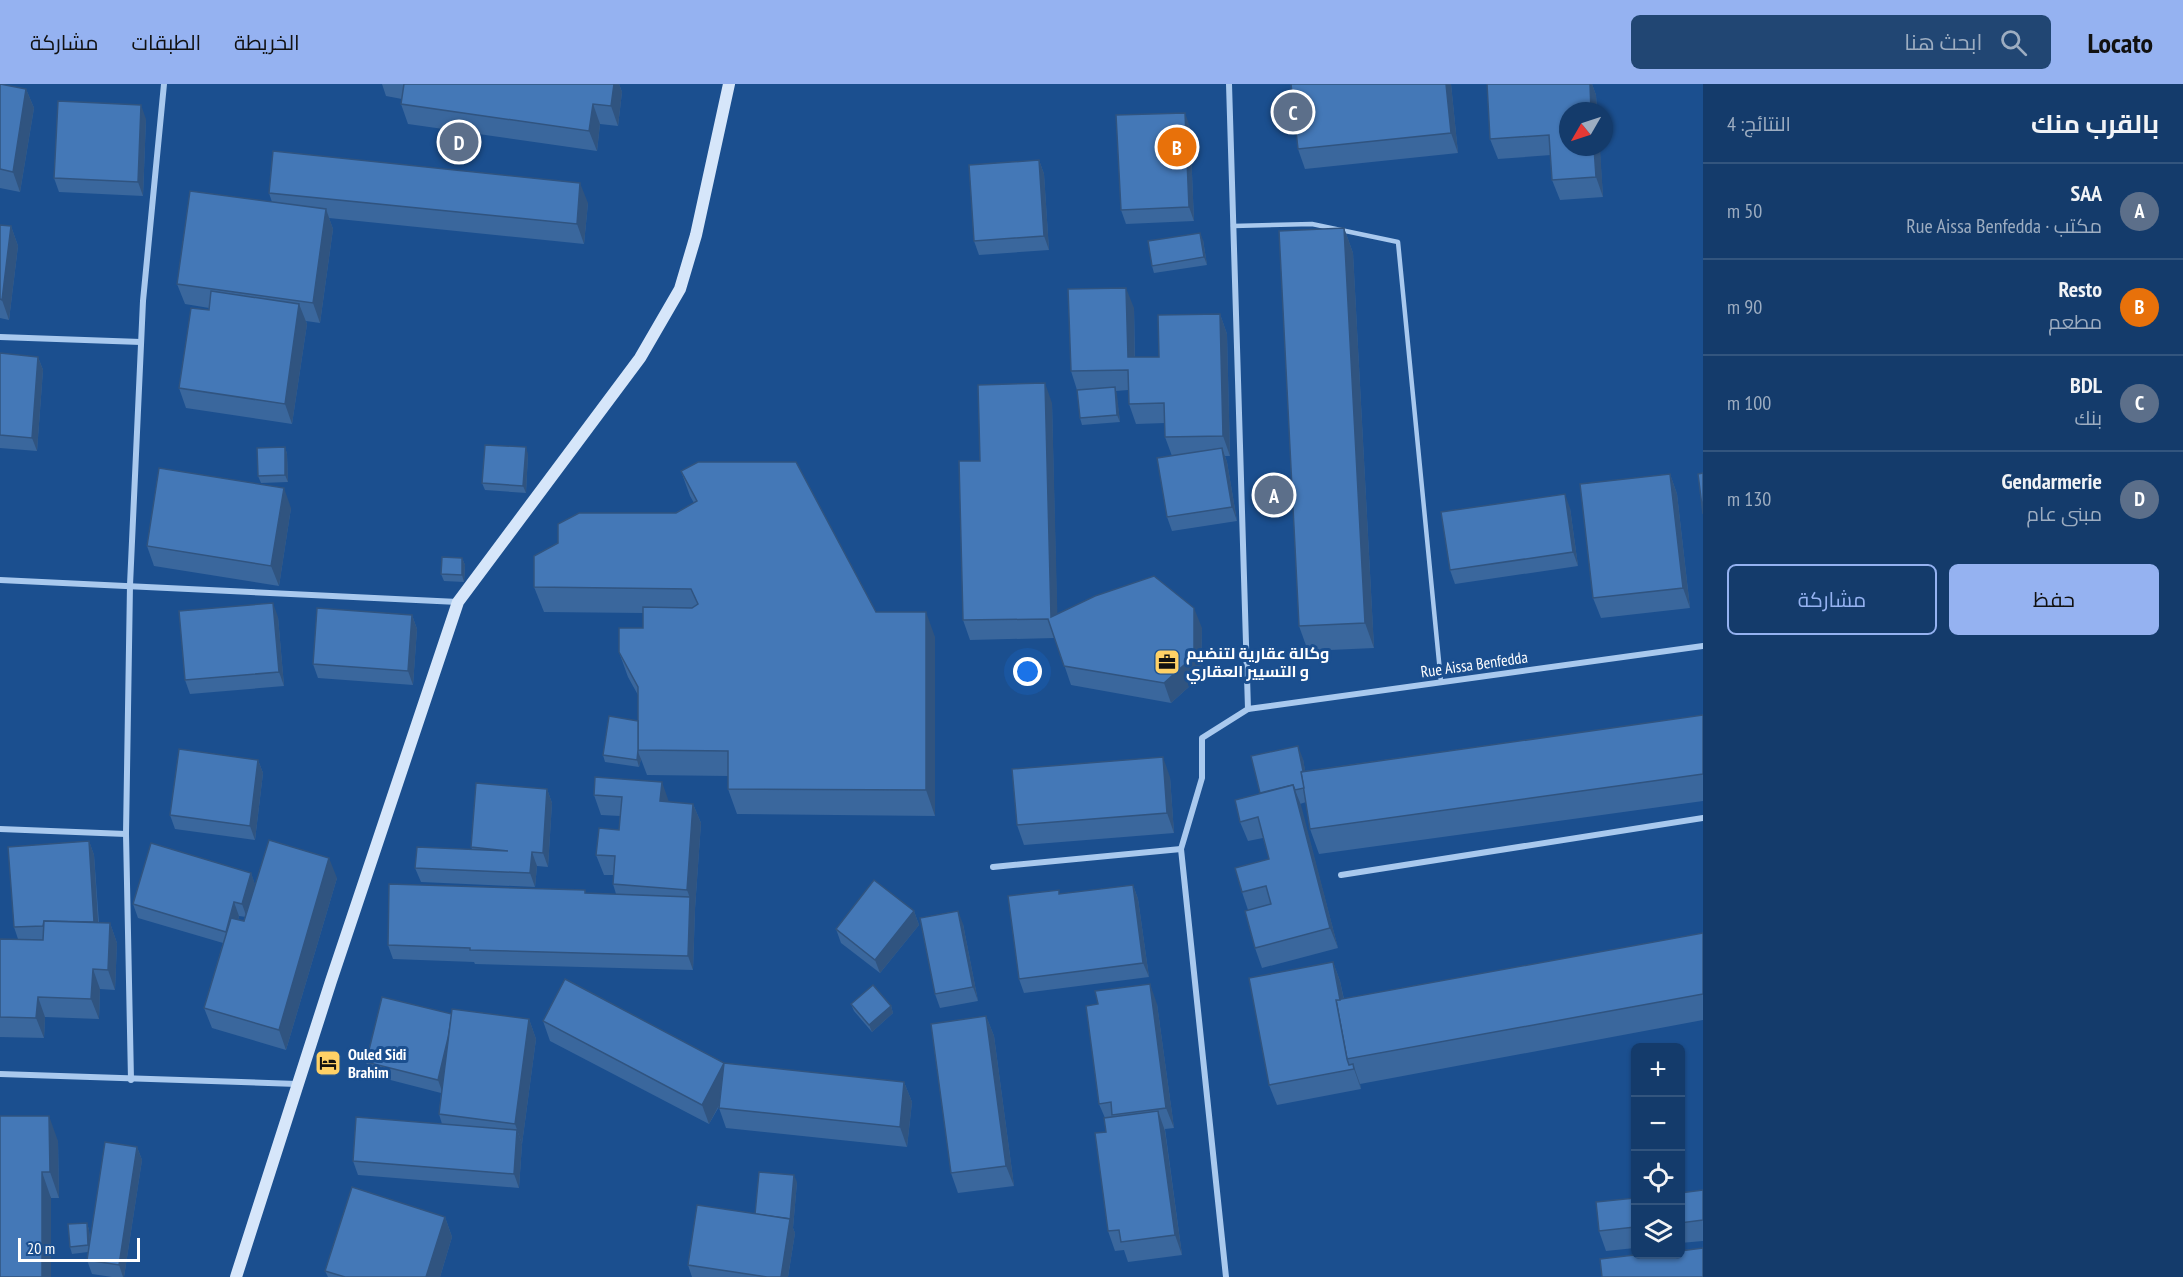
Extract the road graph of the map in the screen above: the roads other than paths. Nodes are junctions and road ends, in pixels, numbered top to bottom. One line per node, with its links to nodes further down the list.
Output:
1 (164, 84): 6 (street)
2 (729, 84): 9 (main road)
3 (1229, 84): 4 (street)
4 (1233, 226): 11 (lane); 12 (street)
5 (0, 336): 6 (street)
6 (141, 342): 8 (street)
7 (0, 580): 8 (street)
8 (130, 585): 9 (street); 15 (street)
9 (458, 602): 21 (main road)
10 (1703, 646): 11 (street, Rue Aissa Benfedda)
11 (1441, 682): 12 (street, Rue Aissa Benfedda)
12 (1248, 709): 16 (street)
13 (1703, 818): 18 (street)
14 (0, 829): 15 (street)
15 (126, 834): 20 (street)
16 (1181, 849): 17 (street); 23 (street)
17 (993, 867)
18 (1341, 875)
19 (0, 1074): 20 (street)
20 (131, 1080): 21 (street)
21 (297, 1084): 22 (main road)
22 (236, 1277)
23 (1227, 1277)

